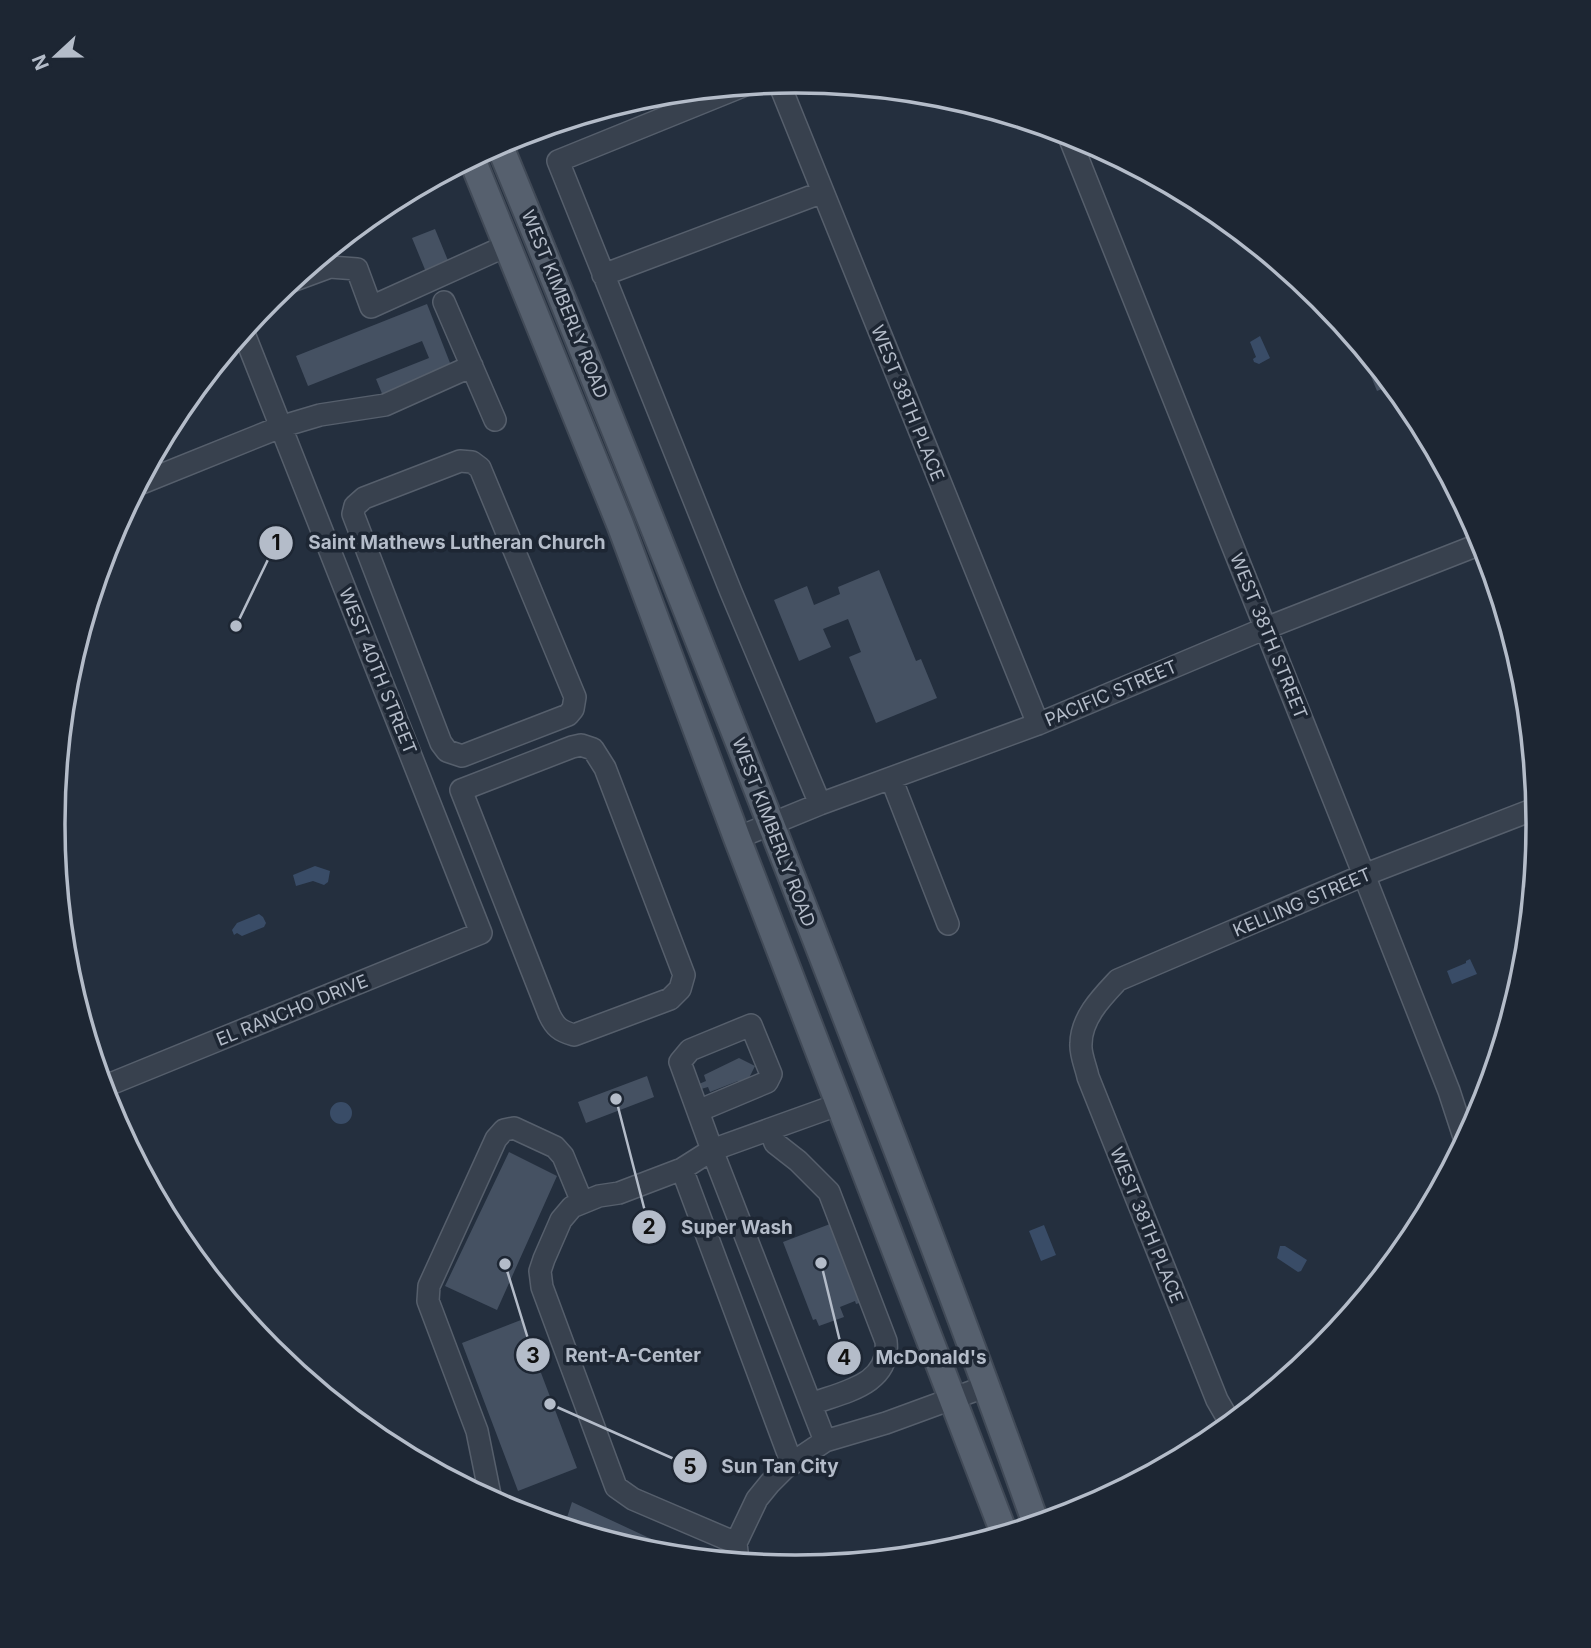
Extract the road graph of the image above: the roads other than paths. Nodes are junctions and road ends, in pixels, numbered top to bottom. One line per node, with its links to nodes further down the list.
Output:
1 (783, 94): 6 (street, WEST 38TH PLACE)
2 (711, 99): 9 (street)
3 (1074, 149): 19 (street, WEST 38TH STREET)
4 (503, 155): 26 (main road, WEST KIMBERLY ROAD)
5 (475, 167): 7 (main road, WEST KIMBERLY ROAD)
6 (823, 191): 9 (street); 20 (street, WEST 38TH PLACE)
7 (506, 246): 8 (street); 27 (main road, WEST KIMBERLY ROAD)
8 (318, 271)
9 (603, 275): 24 (street)
10 (444, 302): 12 (street)
11 (247, 341): 14 (street, WEST 40TH STREET)
12 (472, 366): 13 (street); 14 (street)
13 (495, 420)
14 (283, 426): 15 (street); 18 (street, WEST 40TH STREET)
15 (152, 479)
16 (1472, 547): 19 (street, PACIFIC STREET)
17 (376, 578): 17 (street); 18 (street)
18 (346, 591): 23 (street, WEST 40TH STREET)
19 (1266, 628): 20 (street, PACIFIC STREET); 28 (street, WEST 38TH STREET)
20 (1038, 724): 21 (street, PACIFIC STREET)
21 (891, 778): 24 (street, PACIFIC STREET); 29 (street)
22 (461, 790): 22 (street); 23 (street)
23 (428, 798): 30 (street, WEST 40TH STREET)
24 (820, 804): 26 (street, PACIFIC STREET)
25 (1526, 812): 28 (street, KELLING STREET)
26 (771, 824): 27 (street, PACIFIC STREET); 40 (main road, WEST KIMBERLY ROAD)
27 (737, 838): 33 (main road, WEST KIMBERLY ROAD)
28 (1364, 875): 31 (street, KELLING STREET); 35 (street, WEST 38TH STREET)
29 (948, 925)
30 (481, 933): 32 (street, EL RANCHO DRIVE)
31 (1086, 1022): 43 (street, WEST 38TH PLACE)
32 (113, 1083)
33 (840, 1104): 36 (street); 41 (main road, WEST KIMBERLY ROAD)
34 (698, 1111): 34 (street); 37 (street)
35 (1464, 1119)
36 (770, 1129): 37 (street); 42 (street)
37 (712, 1150): 38 (street); 42 (street)
38 (682, 1169): 39 (street); 45 (street)
39 (582, 1202): 46 (street); 49 (street)
40 (987, 1386): 41 (street); 47 (main road, WEST KIMBERLY ROAD)
41 (954, 1398): 44 (street); 48 (main road, WEST KIMBERLY ROAD)
42 (811, 1404): 44 (street)
43 (1225, 1414)
44 (825, 1441): 45 (street)
45 (792, 1464): 49 (street)
46 (488, 1486)
47 (1033, 1515)
48 (1001, 1525)
49 (737, 1552)

